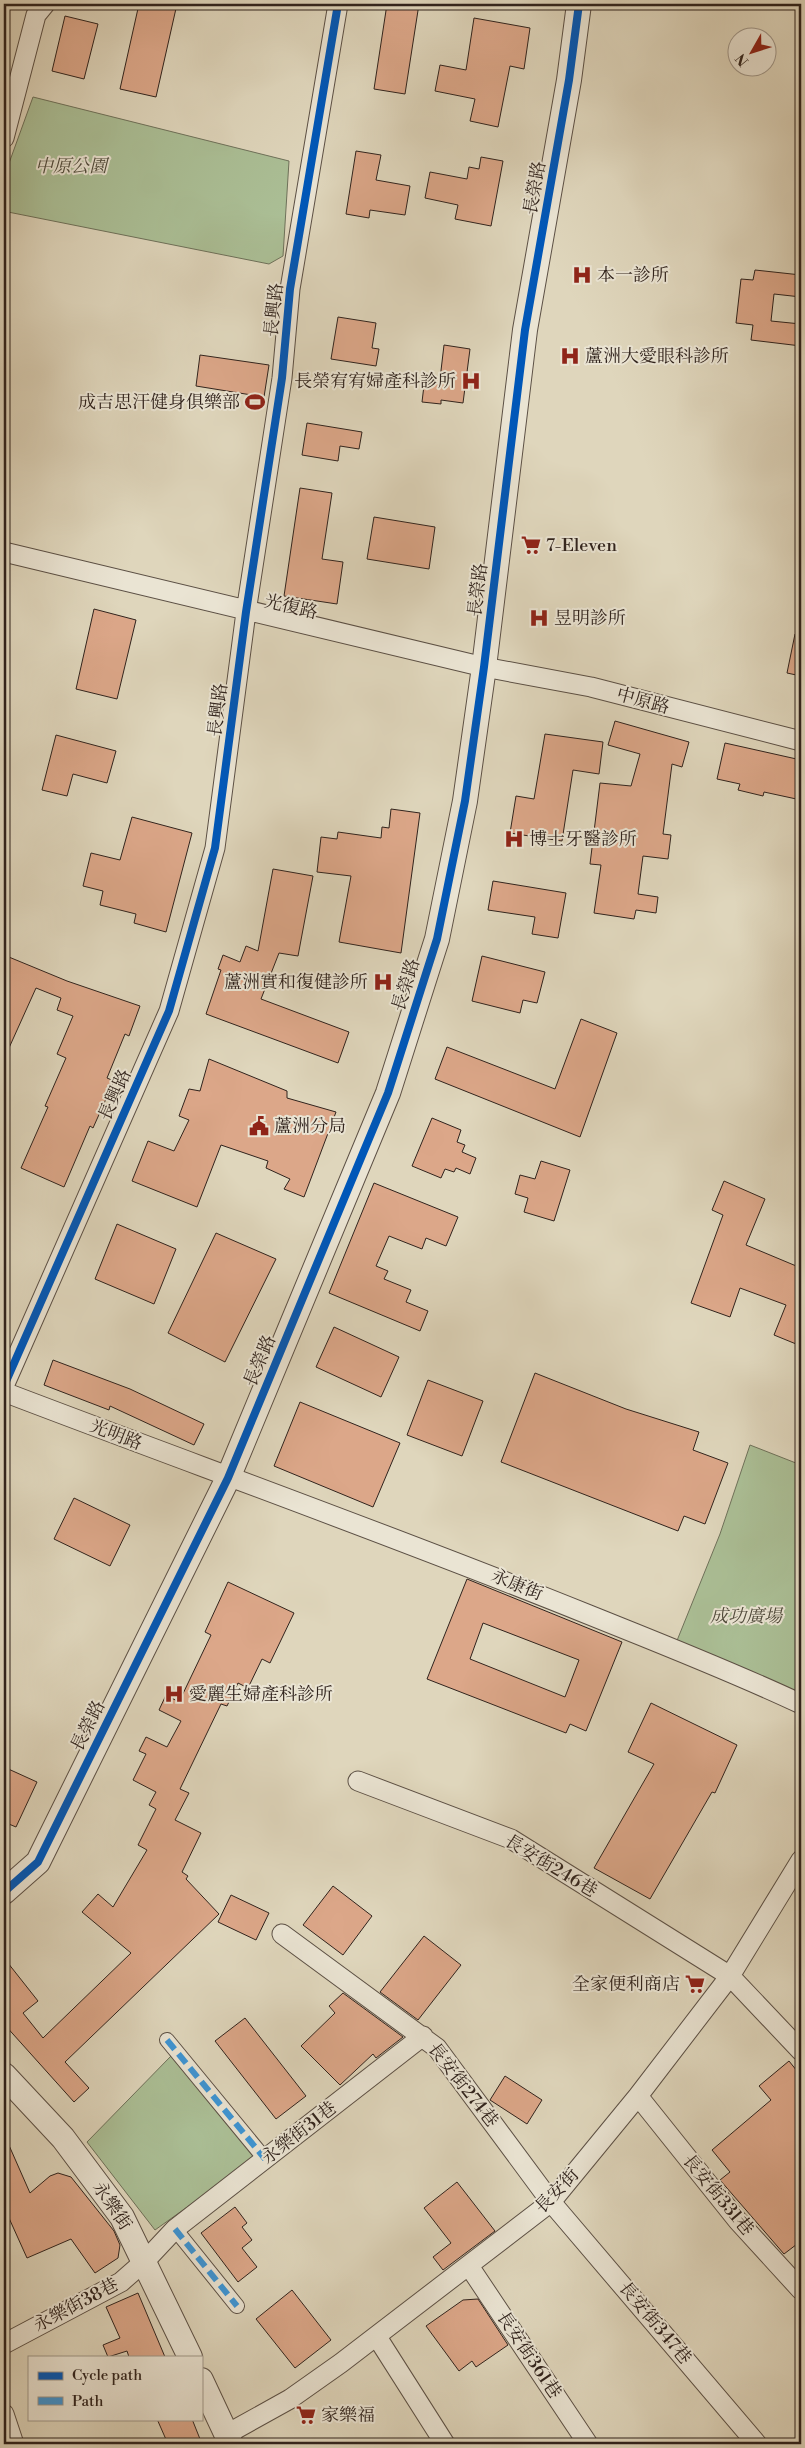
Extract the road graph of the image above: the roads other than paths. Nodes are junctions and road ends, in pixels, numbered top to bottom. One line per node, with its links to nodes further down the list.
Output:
1 (45, 4): 4 (street)
2 (338, 4): 6 (street, 長興路)
3 (579, 4): 7 (street, 長榮路)
4 (4, 138)
5 (4, 552): 6 (street, 光復路)
6 (246, 612): 7 (street, 光復路); 9 (street, 長興路)
7 (484, 667): 8 (street, 中原路); 11 (street, 長榮路)
8 (801, 741)
9 (4, 1386)
10 (4, 1392): 11 (street, 光明路)
11 (228, 1478): 12 (street, 永康街); 15 (street, 長榮路)
12 (801, 1704)
13 (358, 1781): 17 (street, 長安街246巷)
14 (801, 1860): 17 (street, 長安街)
15 (4, 1892)
16 (282, 1934): 18 (street, 長安街274巷)
17 (730, 1976): 20 (street, 長安街246巷); 22 (street, 長安街)
18 (423, 2036): 23 (street, 永樂街31巷); 24 (street, 長安街274巷)
19 (167, 2040): 23 (street)
20 (801, 2051)
21 (4, 2076): 26 (street, 永樂街)
22 (638, 2096): 24 (street, 長安街); 28 (street, 長安街331巷)
23 (265, 2158): 25 (street, 永樂街31巷)
24 (551, 2202): 27 (street, 長安街); 39 (street, 長安街347巷)
25 (174, 2230): 26 (street, 永樂街31巷); 29 (street)
26 (145, 2261): 31 (street, 永樂街38巷); 32 (street, 永樂街)
27 (469, 2266): 30 (street, 長安街); 38 (street, 長安街361巷)
28 (801, 2290)
29 (237, 2306)
30 (377, 2337): 35 (street, 長安街); 37 (street)
31 (4, 2344)
32 (190, 2356)
33 (202, 2382): 35 (street)
34 (4, 2414): 36 (street)
35 (229, 2439)
36 (14, 2444)
37 (445, 2444)
38 (588, 2444)
39 (757, 2444)

